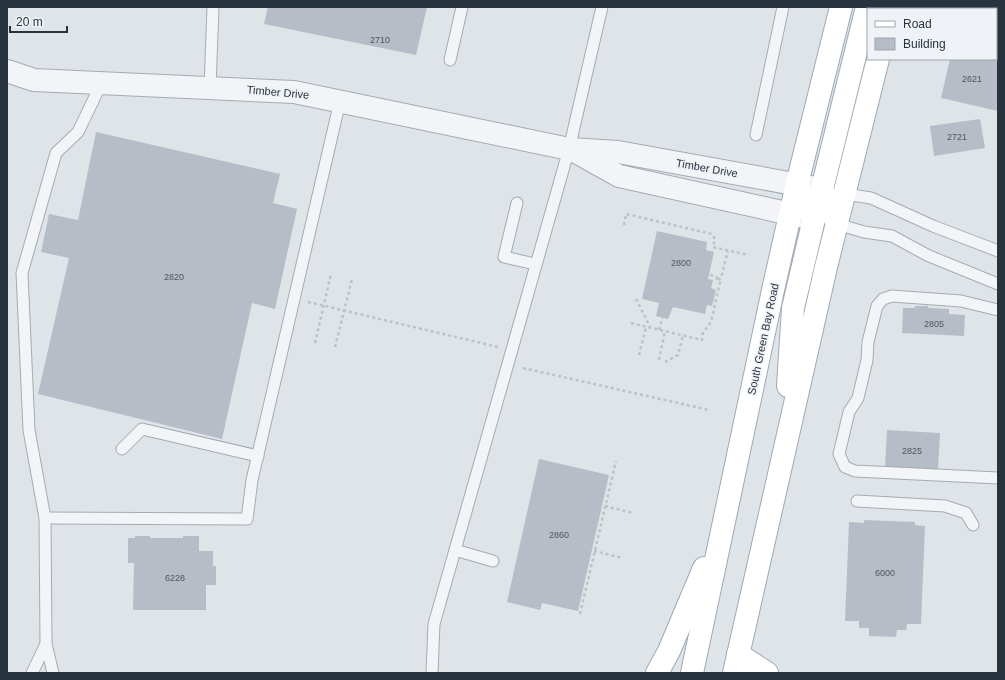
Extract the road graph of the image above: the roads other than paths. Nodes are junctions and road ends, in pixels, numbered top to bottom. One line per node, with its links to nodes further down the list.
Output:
1 (213, 7): 11 (lane)
2 (462, 7): 7 (lane)
3 (602, 7): 14 (lane)
4 (784, 7): 13 (lane)
5 (841, 7): 15 (main road, South Green Bay Road)
6 (867, 7): 16 (main road)
7 (450, 60)
8 (878, 60): 17 (main road)
9 (7, 70): 10 (street, Timber Drive)
10 (102, 82): 11 (street, Timber Drive); 31 (lane)
11 (210, 87): 12 (street, Timber Drive)
12 (340, 101): 14 (street, Timber Drive); 28 (lane)
13 (756, 135)
14 (569, 149): 15 (street, Timber Drive); 19 (street, Timber Drive); 23 (lane)
15 (797, 184): 16 (street, Timber Drive); 19 (main road, South Green Bay Road); 20 (main road)
16 (822, 189): 17 (street, Timber Drive); 21 (main road)
17 (845, 194): 21 (main road); 22 (lane)
18 (517, 203): 23 (lane)
19 (791, 213): 20 (street, Timber Drive); 32 (main road, South Green Bay Road)
20 (814, 219): 21 (street, Timber Drive); 27 (main road)
21 (836, 224): 24 (lane); 27 (main road)
22 (998, 251)
23 (535, 264): 34 (lane)
24 (998, 284)
25 (998, 310): 29 (lane)
26 (122, 449): 28 (lane)
27 (784, 453): 37 (main road)
28 (258, 456): 31 (lane)
29 (998, 478)
30 (857, 501): 33 (lane)
31 (45, 518): 36 (lane)
32 (724, 519): 41 (main road); 42 (main road, South Green Bay Road)
33 (973, 525)
34 (455, 550): 35 (lane); 40 (lane)
35 (493, 561)
36 (46, 644): 38 (lane); 39 (lane)
37 (736, 664): 43 (main road)
38 (32, 673)
39 (53, 673)
40 (432, 673)
41 (657, 673)
42 (692, 673)
43 (767, 673)

